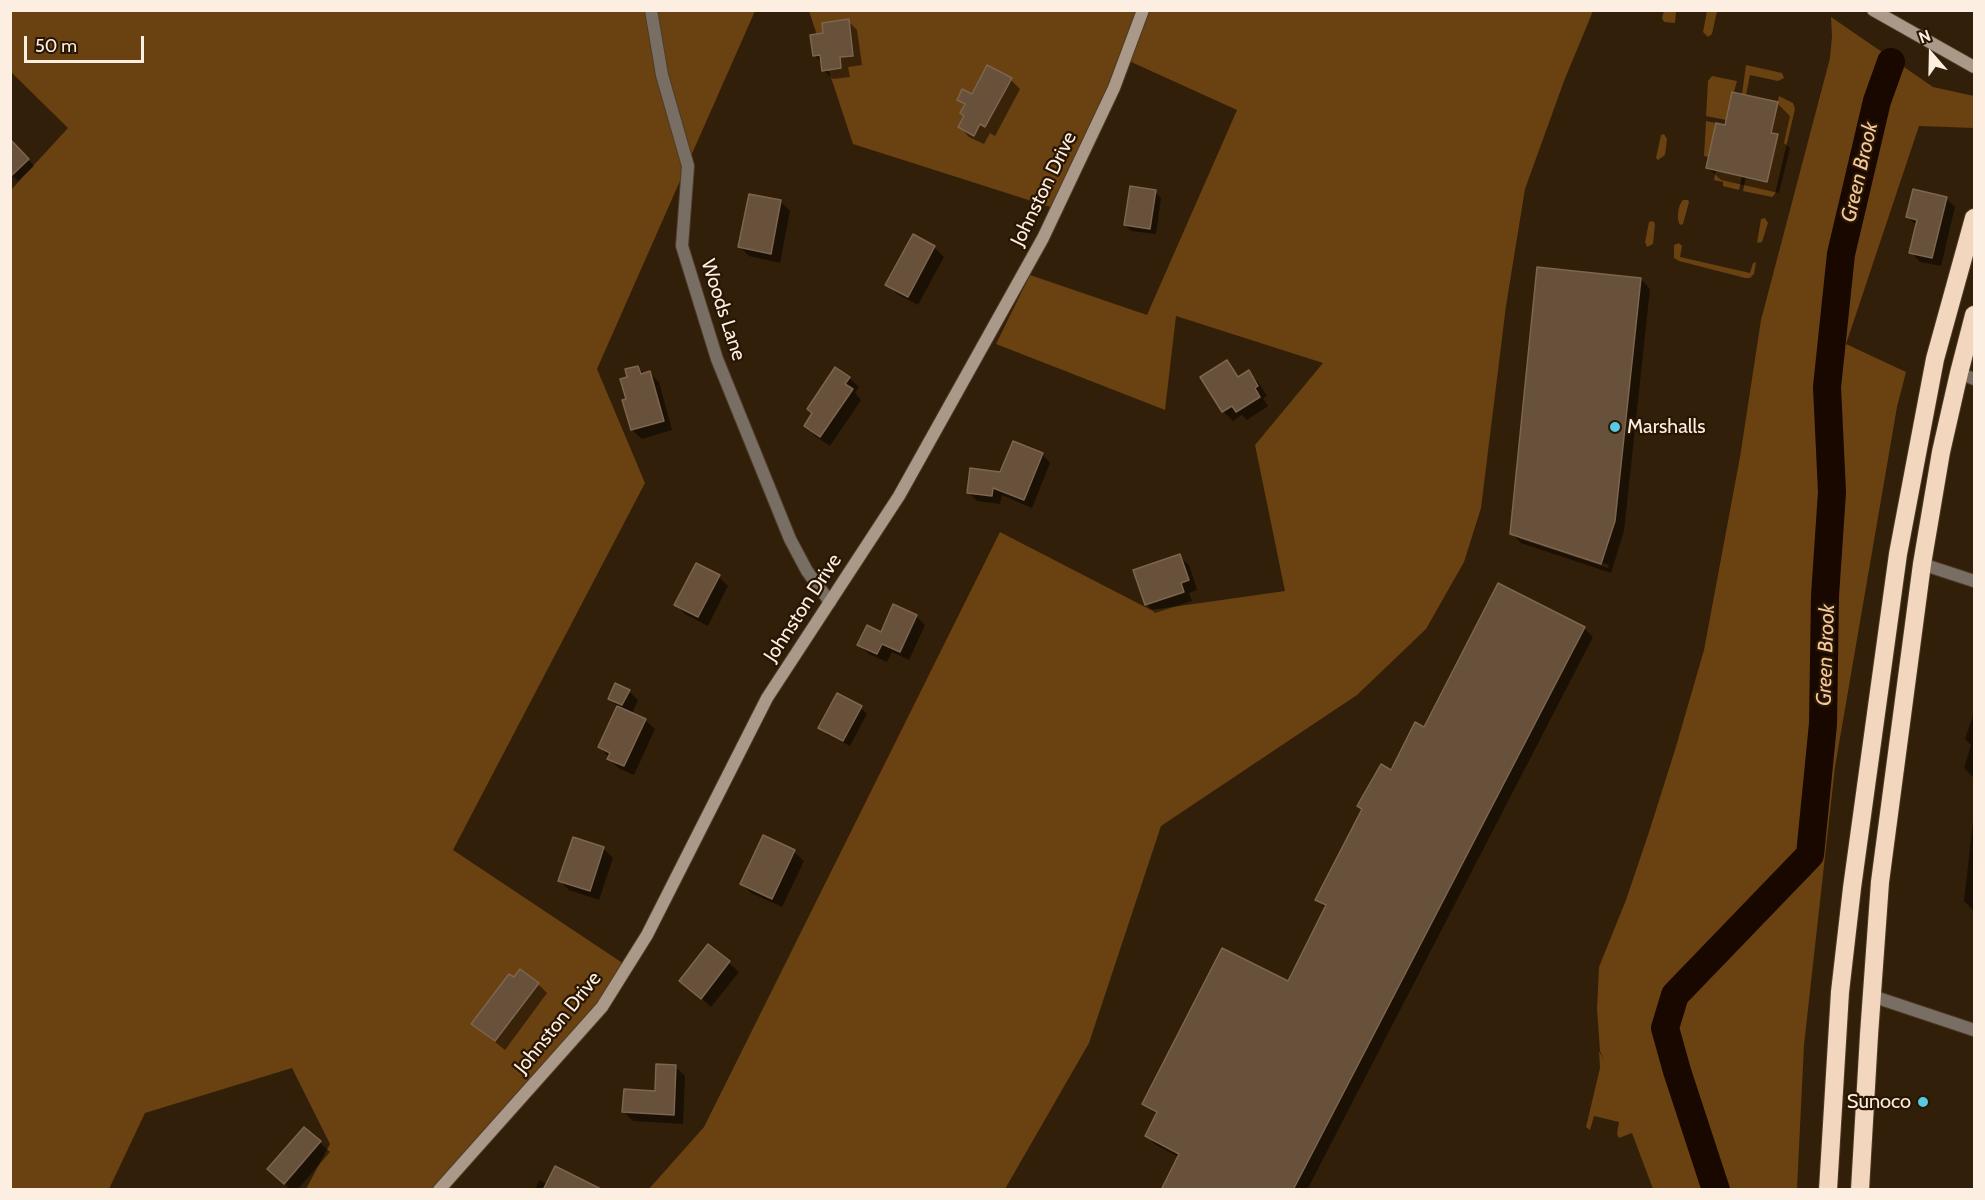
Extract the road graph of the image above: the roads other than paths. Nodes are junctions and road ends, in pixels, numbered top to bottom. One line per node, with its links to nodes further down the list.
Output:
1 (651, 10): 10 (street, Woods Lane)
2 (1143, 10): 10 (street, Johnston Drive)
3 (1873, 10): 4 (street)
4 (1974, 67)
5 (1974, 218): 14 (highway)
6 (1974, 315): 7 (highway)
7 (1966, 376): 8 (highway)
8 (1923, 564): 9 (street); 11 (highway)
9 (1974, 580)
10 (830, 602): 13 (street, Johnston Drive)
11 (1872, 996): 12 (street); 15 (highway)
12 (1974, 1030)
13 (439, 1190)
14 (1828, 1190)
15 (1860, 1190)

